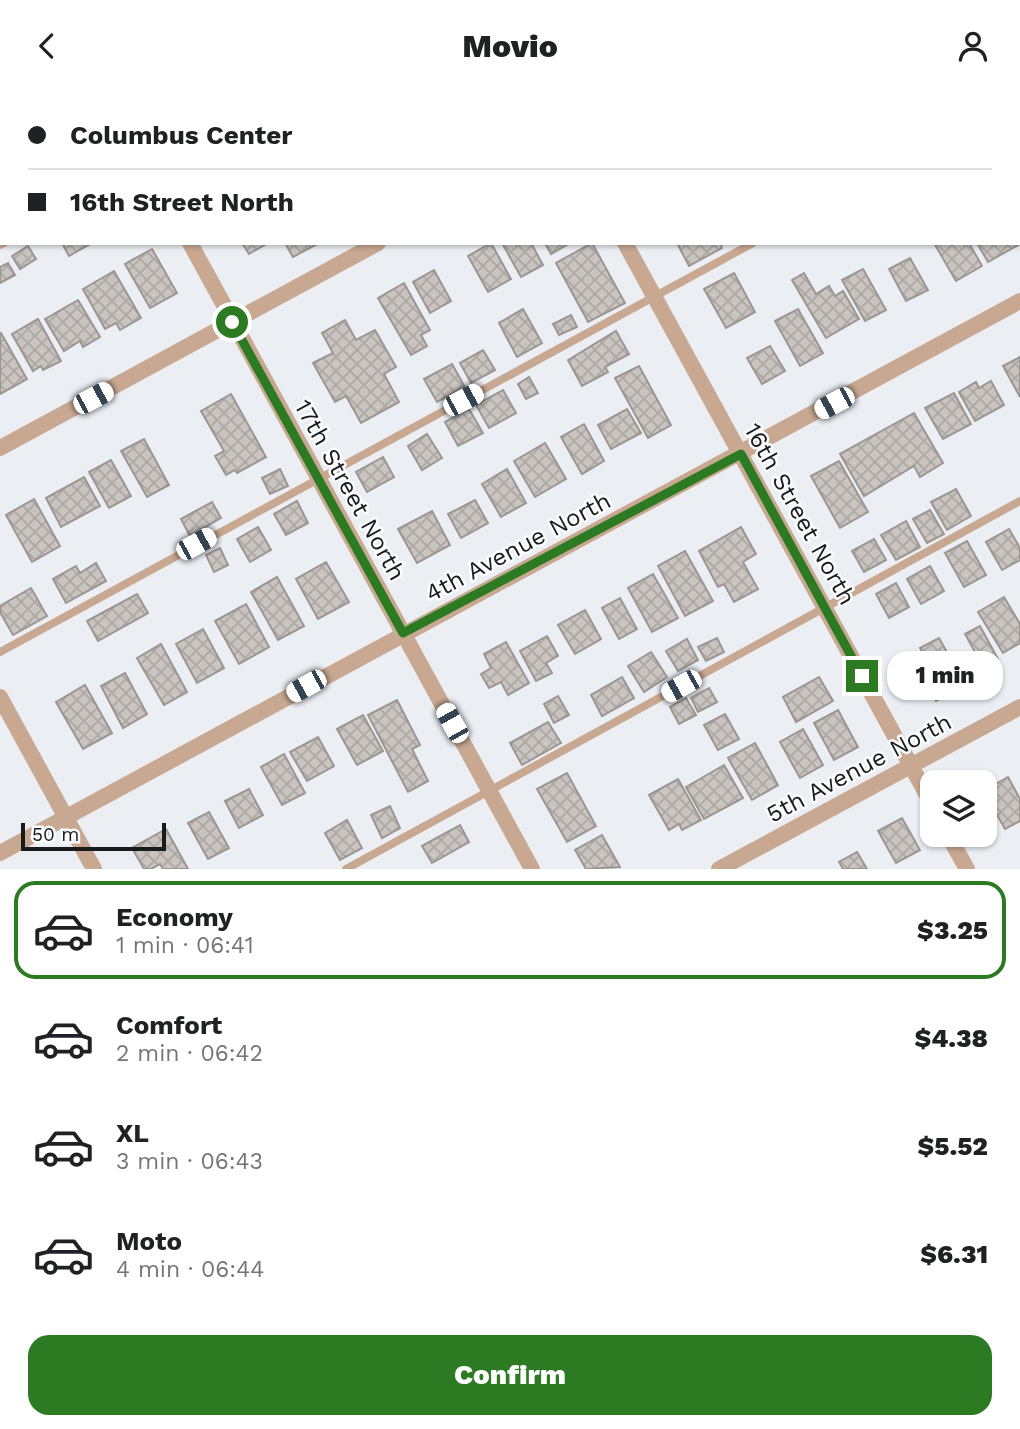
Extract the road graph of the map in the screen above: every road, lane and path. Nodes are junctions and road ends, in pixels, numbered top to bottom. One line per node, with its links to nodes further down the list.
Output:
1 (191, 245): 7 (street, 17th Street North)
2 (374, 245): 7 (street)
3 (626, 245): 5 (street, 16th Street North)
4 (748, 245): 5 (lane)
5 (656, 297): 9 (street, 16th Street North); 10 (lane)
6 (1020, 301): 9 (street, 4th Avenue North)
7 (232, 322): 8 (street); 10 (street, 17th Street North)
8 (0, 449)
9 (741, 454): 12 (street, 16th Street North); 13 (street, 4th Avenue North)
10 (318, 477): 13 (street, 17th Street North); 14 (lane)
11 (1020, 501): 12 (lane)
12 (825, 607): 17 (street, 16th Street North); 19 (lane)
13 (403, 633): 19 (street, 17th Street North); 20 (street, 4th Avenue North)
14 (0, 652)
15 (0, 697): 20 (street)
16 (1020, 707): 17 (street, 5th Avenue North)
17 (911, 767): 18 (street, 16th Street North); 26 (street, 5th Avenue North)
18 (920, 783)
19 (489, 790): 24 (lane); 25 (street, 17th Street North)
20 (65, 817): 22 (street, 4th Avenue North); 23 (street)
21 (955, 847): 27 (street)
22 (0, 853)
23 (94, 869)
24 (346, 869)
25 (532, 869)
26 (719, 869)
27 (967, 869)

